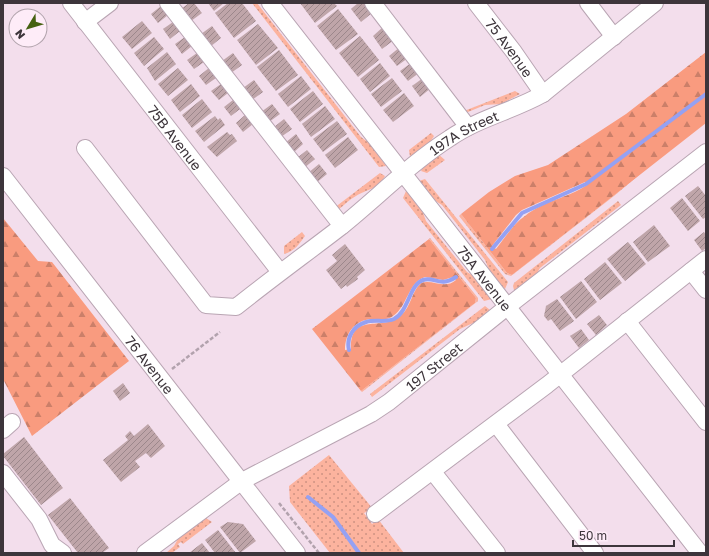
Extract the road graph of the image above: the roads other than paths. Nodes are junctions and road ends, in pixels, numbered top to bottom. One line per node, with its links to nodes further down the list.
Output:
1 (71, 3): 9 (street, 75B Avenue)
2 (110, 3): 9 (street)
3 (168, 3): 17 (street)
4 (270, 3): 15 (street, 75A Avenue)
5 (373, 3): 12 (street)
6 (476, 3): 11 (street, 75 Avenue)
7 (588, 3): 10 (street)
8 (655, 3): 10 (street, 197A Street)
9 (85, 22): 20 (street, 75B Avenue)
10 (614, 37): 11 (street, 197A Street)
11 (543, 94): 12 (street, 197A Street)
12 (468, 127): 15 (street, 197A Street)
13 (85, 148): 20 (street, 197A Street)
14 (706, 152): 22 (street, 197 Street)
15 (404, 174): 17 (street, 197A Street); 22 (street, 75A Avenue)
16 (3, 176): 29 (street, 76 Avenue)
17 (342, 226): 20 (street, 197A Street)
18 (706, 259): 19 (street)
19 (691, 271): 21 (street); 23 (street)
20 (280, 272)
21 (706, 290)
22 (507, 307): 24 (street, 75A Avenue); 29 (street, 197 Street)
23 (627, 322): 24 (street); 25 (street)
24 (560, 374): 26 (street); 36 (street, 75A Avenue)
25 (706, 422)
26 (496, 424): 27 (street); 35 (street)
27 (433, 472): 30 (street); 34 (street)
28 (3, 473): 31 (street)
29 (242, 481): 32 (street, 76 Avenue); 33 (street, 197 Street)
30 (375, 514)
31 (52, 550)
32 (292, 551)
33 (145, 553)
34 (497, 553)
35 (596, 553)
36 (700, 553)

